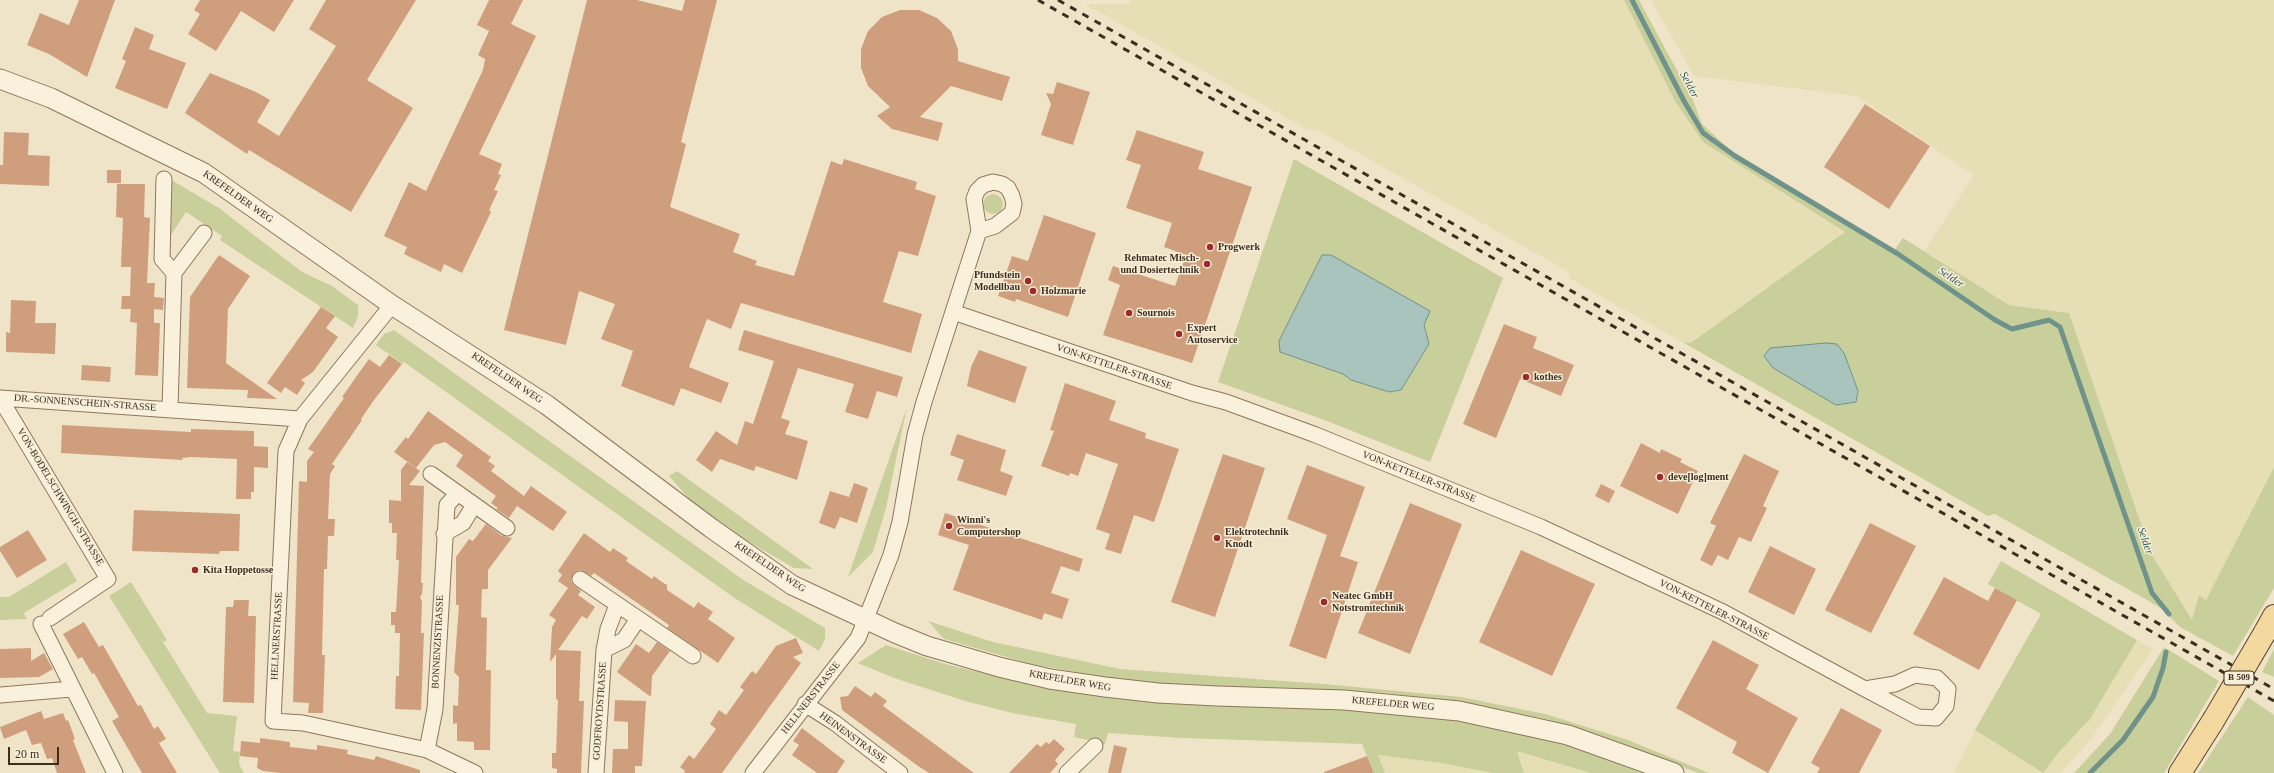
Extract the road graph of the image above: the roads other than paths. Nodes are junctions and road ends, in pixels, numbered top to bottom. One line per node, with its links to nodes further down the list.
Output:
1 (0, 78): 6 (street, KREFELDER WEG)
2 (164, 179): 5 (street)
3 (979, 231): 7 (street)
4 (204, 233): 5 (street)
5 (174, 273): 9 (street, DR.-SONNENSCHEIN-STRASSE)
6 (392, 305): 10 (street, HELLNERSTRASSE); 19 (street, KREFELDER WEG)
7 (953, 312): 19 (street); 24 (street, VON-KETTELER-STRASSE)
8 (0, 398): 9 (street, DR.-SONNENSCHEIN-STRASSE); 23 (street, VON-BODELSCHWINGH-STRASSE)
9 (170, 409): 10 (street, DR.-SONNENSCHEIN-STRASSE)
10 (300, 419): 28 (street, HELLNERSTRASSE)
11 (431, 474): 12 (street)
12 (458, 493): 13 (street); 15 (street, BONNENZISTRASSE)
13 (474, 505): 14 (street); 15 (street)
14 (507, 528)
15 (444, 534): 28 (street, BONNENZISTRASSE)
16 (580, 579): 17 (street)
17 (617, 605): 18 (street); 21 (street, GODFROYDSTRASSE)
18 (638, 619): 21 (street, GODFROYDSTRASSE); 22 (street)
19 (865, 621): 26 (street, HELLNERSTRASSE); 35 (street, KREFELDER WEG)
20 (2269, 625): 36 (main road, B 509, bridge)
21 (604, 650): 31 (street, GODFROYDSTRASSE)
22 (693, 656)
23 (72, 689): 25 (street); 29 (street)
24 (1865, 689): 24 (street, VON-KETTELER-STRASSE)
25 (0, 695)
26 (805, 704): 32 (street, HELLNERSTRASSE); 33 (street, HEINENSTRASSE)
27 (1095, 746): 34 (street)
28 (427, 750): 30 (street, HELLNERSTRASSE)
29 (115, 773)
30 (475, 773)
31 (596, 773)
32 (753, 773)
33 (900, 773)
34 (1067, 773)
35 (1674, 773)
36 (2180, 773)

